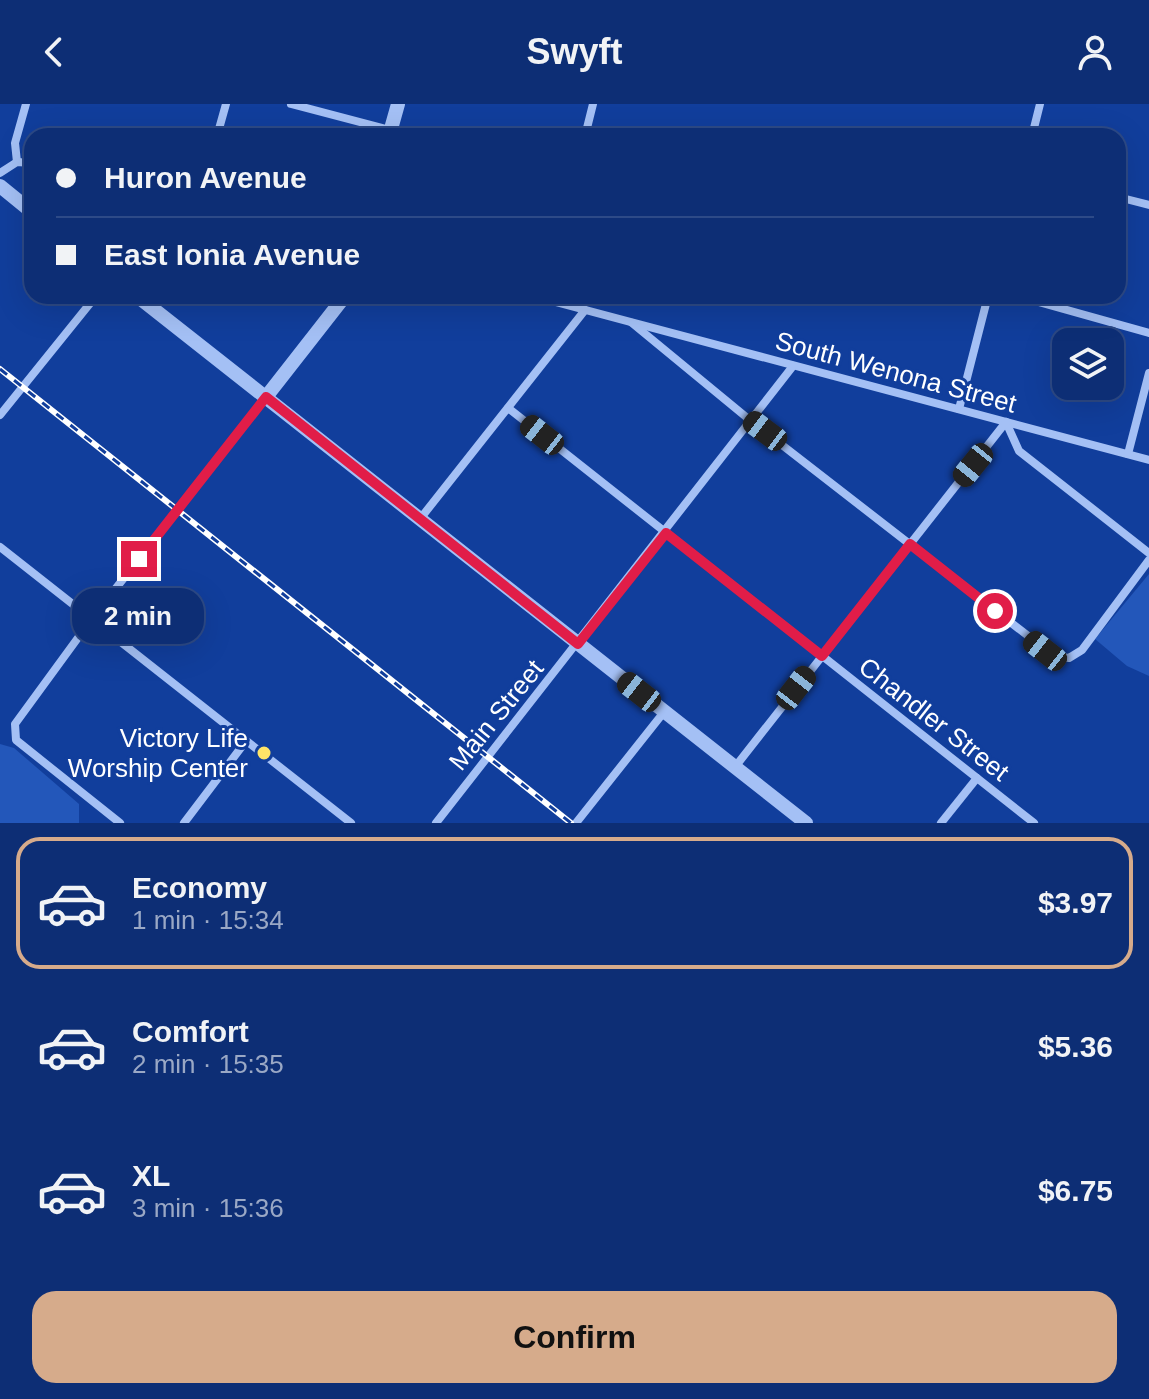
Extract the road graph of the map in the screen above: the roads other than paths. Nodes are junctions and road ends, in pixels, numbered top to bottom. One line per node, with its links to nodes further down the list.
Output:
1 (26, 104): 12 (street)
2 (226, 104): 7 (street)
3 (291, 104): 8 (street)
4 (398, 104): 9 (street)
5 (593, 104): 10 (street)
6 (1040, 104): 11 (street)
7 (219, 128)
8 (373, 128)
9 (391, 128)
10 (587, 128)
11 (1034, 128)
12 (17, 162): 13 (street); 14 (street)
13 (24, 162)
14 (0, 173)
15 (0, 186): 18 (street)
16 (1126, 199): 17 (street)
17 (1149, 205)
18 (24, 206)
19 (90, 304): 33 (street)
20 (147, 304): 30 (street)
21 (339, 304): 30 (street)
22 (563, 304): 25 (street)
23 (986, 304): 32 (street)
24 (1046, 304): 27 (street)
25 (585, 310): 26 (street, South Wenona Street); 31 (street)
26 (632, 323): 28 (street, South Wenona Street); 34 (street)
27 (1149, 333)
28 (793, 366): 32 (street, South Wenona Street); 34 (street, Main Street)
29 (1149, 373): 36 (street)
30 (266, 397): 38 (street); 44 (street)
31 (508, 408): 38 (street); 39 (street, Chandler Street)
32 (959, 409): 35 (street, South Wenona Street)
33 (0, 415)
34 (751, 421): 39 (street, Main Street); 40 (street)
35 (1006, 422): 36 (street, South Wenona Street); 40 (street); 42 (street)
36 (1128, 454): 37 (street, South Wenona Street)
37 (1149, 460)
38 (420, 519): 45 (street)
39 (666, 533): 45 (street, Main Street); 46 (street, Chandler Street)
40 (910, 544): 43 (street); 46 (street)
41 (0, 547): 44 (street)
42 (1149, 553)
43 (1149, 560)
44 (91, 620): 48 (street); 51 (street)
45 (578, 644): 47 (street); 54 (street, Main Street)
46 (822, 656): 49 (street); 50 (street, Chandler Street)
47 (664, 712): 49 (street); 55 (street)
48 (246, 741): 52 (street); 53 (street)
49 (735, 767): 56 (street)
50 (977, 778): 57 (street); 58 (street, Chandler Street)
51 (120, 823)
52 (184, 823)
53 (351, 823)
54 (436, 823)
55 (576, 823)
56 (806, 823)
57 (941, 823)
58 (1034, 823)

